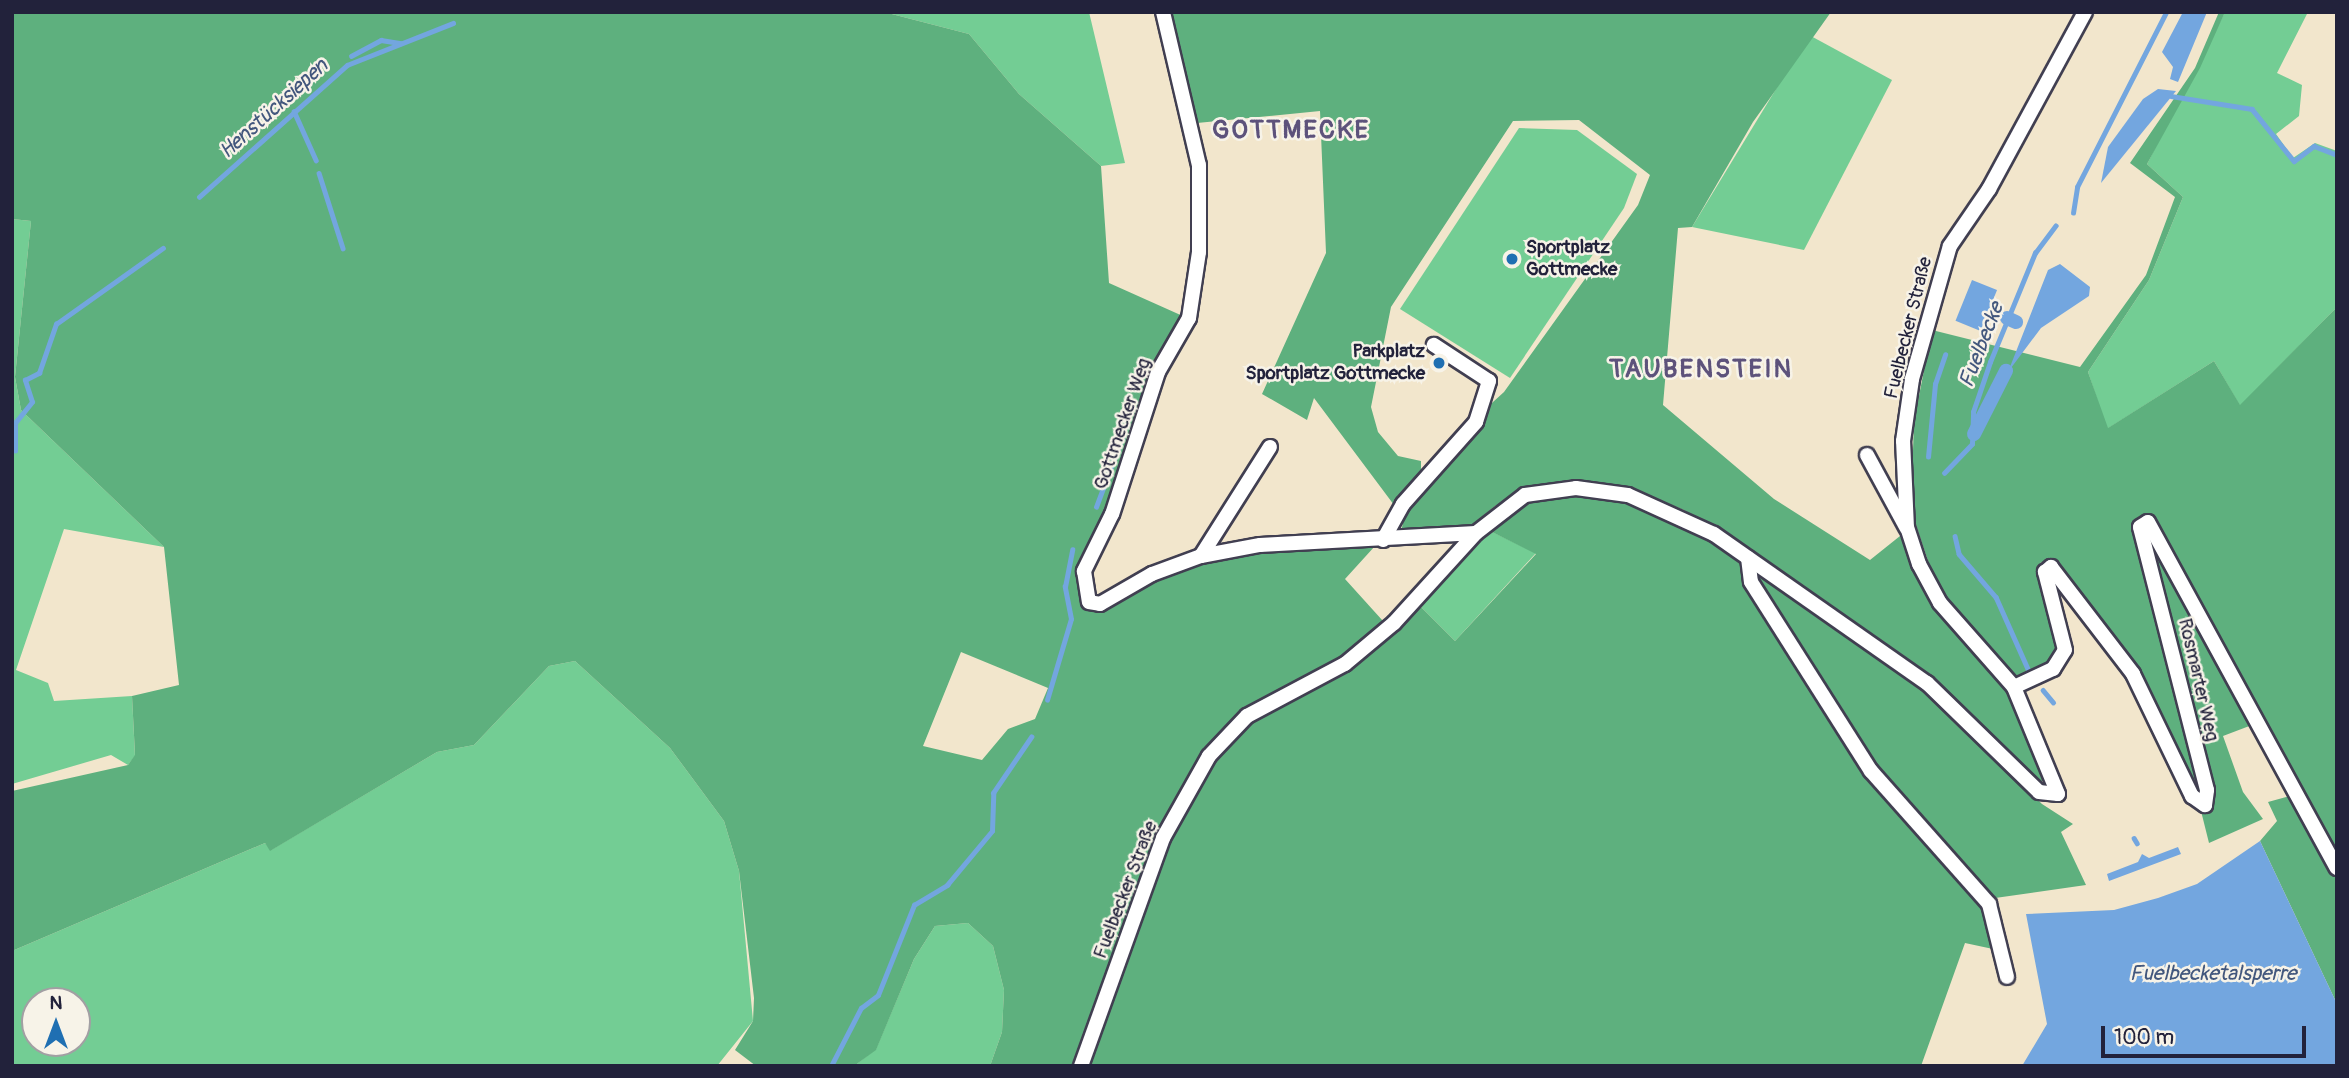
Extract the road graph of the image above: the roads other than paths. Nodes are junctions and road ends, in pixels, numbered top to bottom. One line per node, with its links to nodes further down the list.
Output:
1 (1163, 12): 9 (street, Gottmecker Weg)
2 (2085, 12): 6 (street, Fuelbecker Straße)
3 (1434, 345): 8 (street)
4 (1270, 447): 9 (street)
5 (1867, 455): 6 (street)
6 (1907, 528): 11 (street, Fuelbecker Straße)
7 (1476, 533): 8 (street, Gottmecker Weg); 10 (street, Fuelbecker Straße); 14 (street, Fuelbecker Straße)
8 (1383, 540): 9 (street, Gottmecker Weg)
9 (1201, 556)
10 (1748, 558): 11 (street, Fuelbecker Straße); 13 (street)
11 (2014, 687): 12 (street, Rosmarter Weg)
12 (2337, 868)
13 (2007, 977)
14 (1081, 1066)

